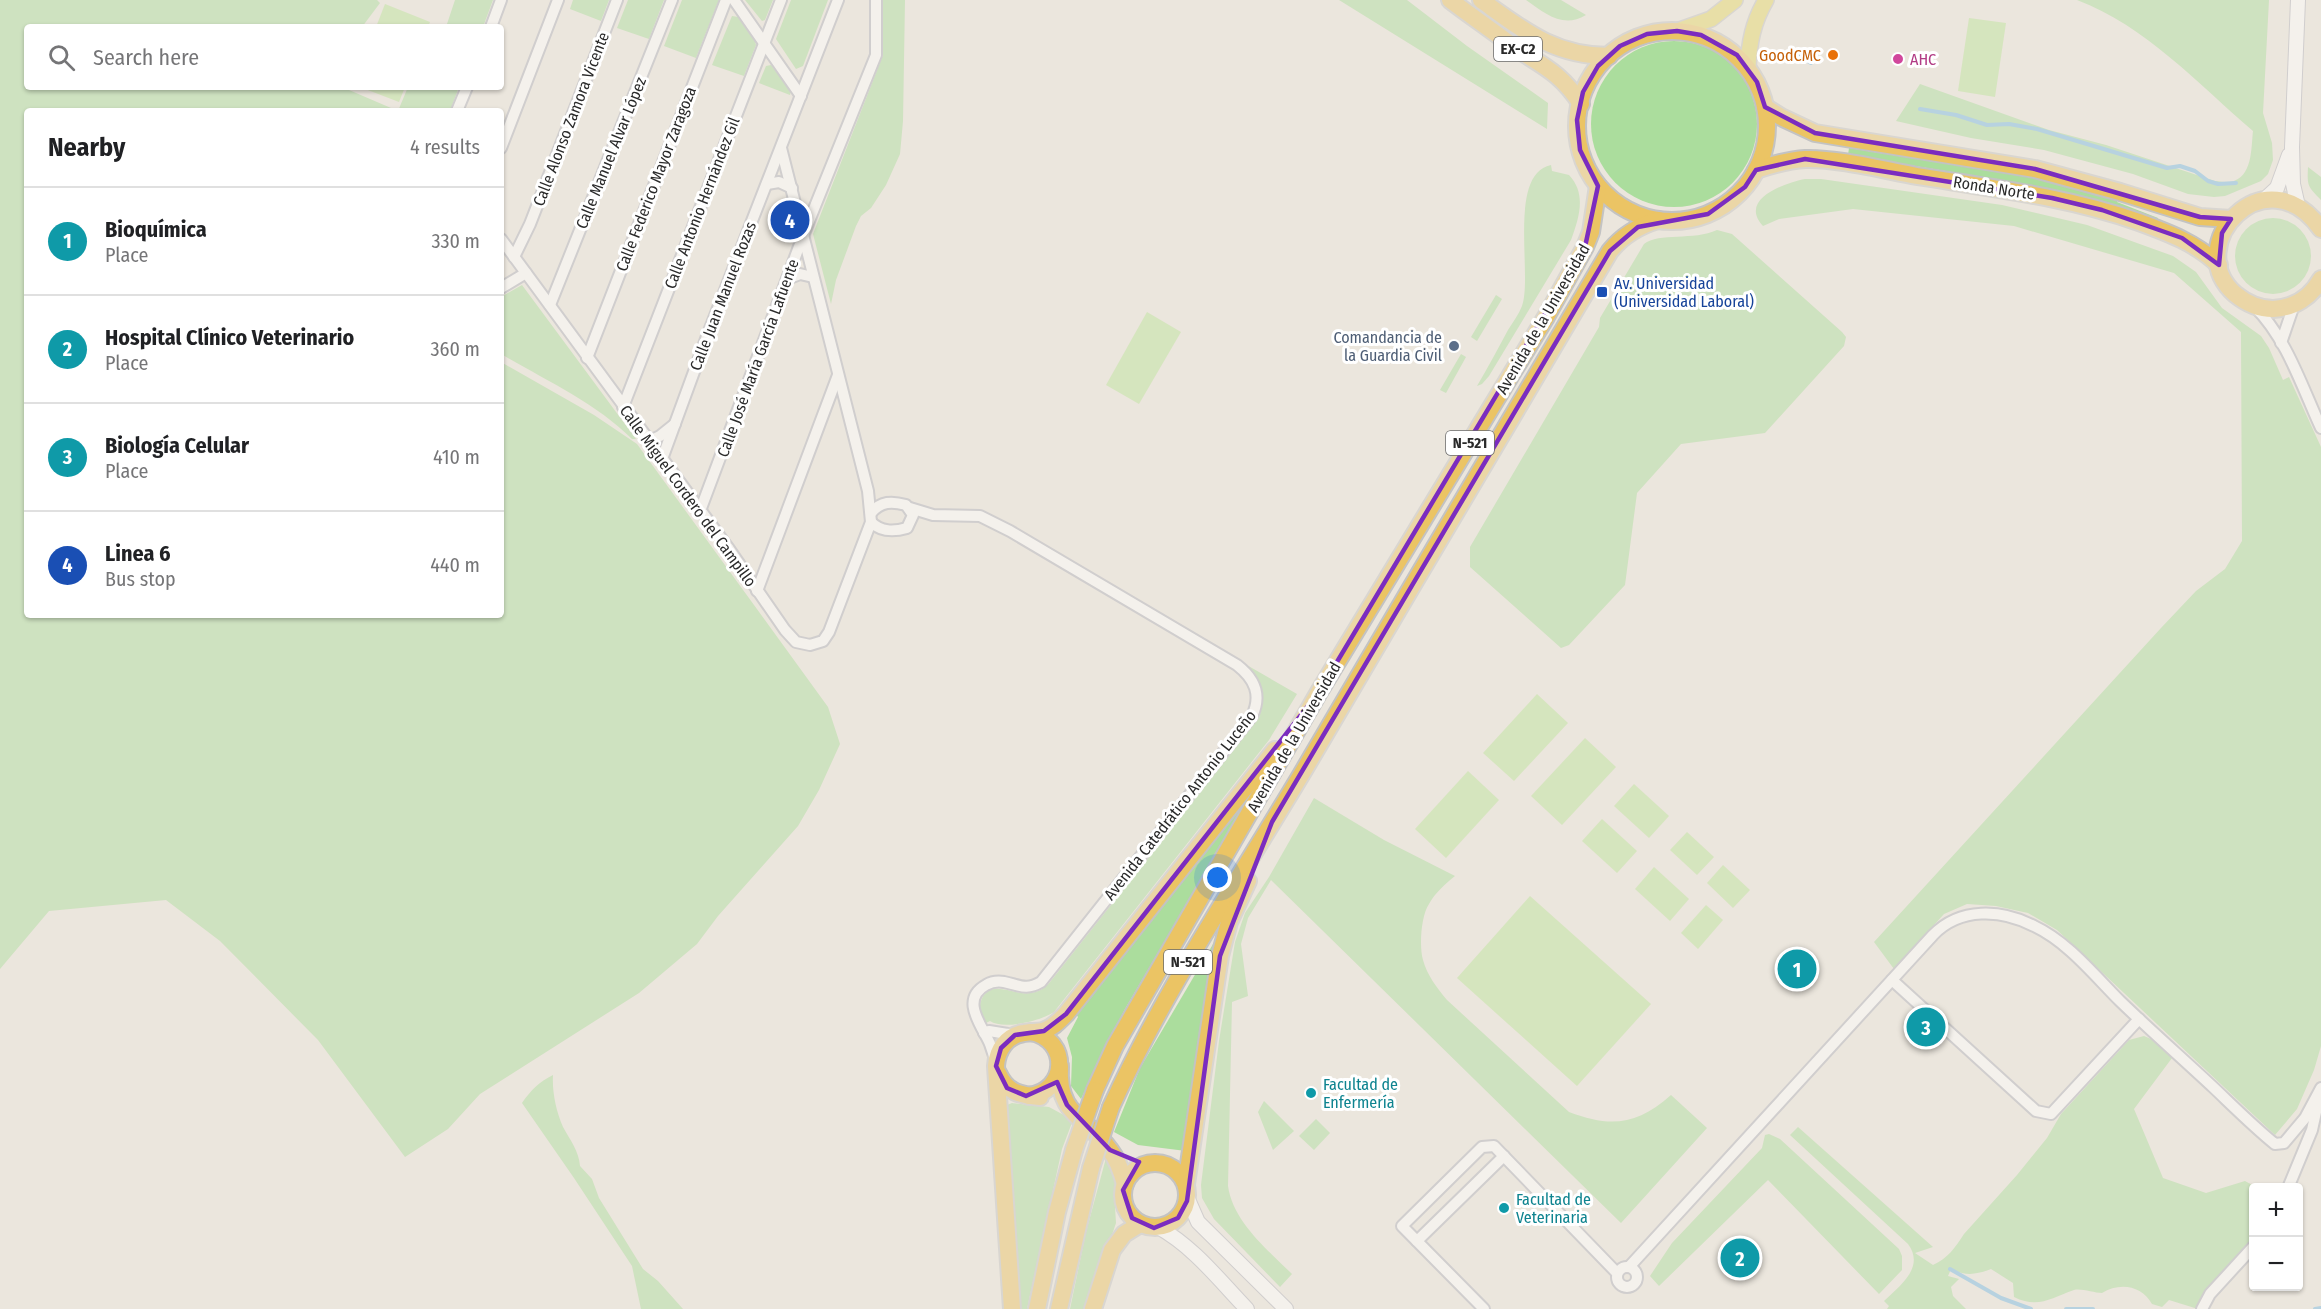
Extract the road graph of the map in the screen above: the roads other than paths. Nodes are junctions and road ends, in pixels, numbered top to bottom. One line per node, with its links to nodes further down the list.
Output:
1 (501, 0): 15 (street)
2 (558, 0): 25 (street)
3 (617, 0): 38 (street, Calle Alonso Zamora Vicente)
4 (672, 0): 48 (street, Calle Manuel Alvar López)
5 (726, 0): 51 (street, Calle Federico Mayor Zaragoza)
6 (734, 0): 17 (street)
7 (781, 0): 17 (street, Calle Antonio Hernández Gil)
8 (838, 0): 21 (street, Calle Juan Manuel Rozas)
9 (876, 0): 37 (street, Calle José María García Lafuente)
10 (1450, 0): 22 (highway, EX-C2)
11 (1481, 0): 18 (highway, EX-C2)
12 (1735, 0): 16 (main road, N-521)
13 (1766, 0): 19 (main road)
14 (2298, 0): 26 (main road)
15 (492, 24)
16 (1677, 31): 18 (highway, N-521); 19 (highway, N-521)
17 (764, 44): 21 (street); 56 (street, Calle Antonio Hernández Gil)
18 (1609, 56): 22 (highway, N-521)
19 (1748, 68): 23 (highway, N-521)
20 (466, 90): 24 (street)
21 (801, 96): 27 (street, Calle Juan Manuel Rozas)
22 (1581, 104): 30 (highway, N-521)
23 (1766, 107): 28 (highway, N-521); 34 (highway, Ronda Norte)
24 (458, 108)
25 (504, 140)
26 (2292, 147): 32 (main road); 33 (main road)
27 (781, 148): 29 (street, Calle Juan Manuel Rozas); 31 (street)
28 (1756, 170): 35 (highway, N-521); 42 (highway, Ronda Norte)
29 (767, 184): 31 (street); 57 (street, Calle Juan Manuel Rozas)
30 (1598, 186): 35 (highway, N-521); 71 (highway, Avenida de la Universidad / N-521)
31 (792, 188): 37 (street)
32 (2264, 200): 33 (highway); 34 (highway)
33 (2298, 206): 36 (highway)
34 (2231, 219): 42 (highway)
35 (1658, 220): 72 (highway, Avenida de la Universidad / N-521)
36 (2321, 229)
37 (803, 236): 44 (street); 45 (street, Calle José María García Lafuente)
38 (524, 237): 39 (street); 41 (street, Calle Alonso Zamora Vicente)
39 (504, 240)
40 (504, 243): 41 (street, Calle Miguel Cordero del Campillo)
41 (514, 257): 43 (street, Calle Miguel Cordero del Campillo)
42 (2219, 265): 50 (highway, Ronda Norte)
43 (526, 273): 47 (street); 48 (street, Calle Miguel Cordero del Campillo)
44 (813, 277): 45 (street); 55 (street)
45 (787, 279): 64 (street, Calle José María García Lafuente)
46 (2319, 284): 49 (highway)
47 (504, 286)
48 (550, 305): 52 (street, Calle Miguel Cordero del Campillo)
49 (2294, 305): 50 (highway, Ronda Norte); 53 (street)
50 (2255, 306): 53 (street)
51 (596, 335): 52 (street); 54 (street, Calle Federico Mayor Zaragoza)
52 (576, 342): 54 (street, Calle Miguel Cordero del Campillo)
53 (2281, 343): 58 (street)
54 (587, 358): 56 (street, Calle Miguel Cordero del Campillo)
55 (838, 375): 61 (street); 70 (street)
56 (623, 407): 59 (street, Calle Miguel Cordero del Campillo)
57 (675, 424): 59 (street); 60 (street, Calle Juan Manuel Rozas)
58 (2321, 428)
59 (649, 441): 60 (street, Calle Miguel Cordero del Campillo)
60 (662, 459): 64 (street, Calle Miguel Cordero del Campillo)
61 (868, 491): 62 (street); 66 (street)
62 (882, 504): 63 (street); 66 (street)
63 (910, 508): 65 (street, Avenida Catedrático Antonio Luceño); 67 (street)
64 (700, 511): 70 (street, Calle Miguel Cordero del Campillo)
65 (933, 515): 67 (street, Avenida Catedrático Antonio Luceño); 75 (street, Avenida Catedrático Antonio Luceño)
66 (871, 517): 68 (street); 69 (street, Calle Miguel Cordero del Campillo)
67 (909, 525): 68 (street)
68 (881, 529): 69 (street)
69 (863, 541): 70 (street, Calle Miguel Cordero del Campillo)
70 (757, 591)
71 (1319, 692): 76 (highway); 95 (highway, Avenida de la Universidad / N-521, bridge)
72 (1272, 822): 87 (highway); 96 (highway, Avenida de la Universidad / N-521, bridge)
73 (1892, 980): 74 (street); 74 (street); 92 (street)
74 (2139, 1019): 79 (street)
75 (984, 1033): 76 (street); 77 (street, Avenida Catedrático Antonio Luceño)
76 (1023, 1034): 77 (highway); 78 (highway)
77 (997, 1066): 80 (highway); 94 (highway)
78 (1060, 1066): 80 (highway); 81 (highway)
79 (2321, 1088): 85 (street)
80 (1029, 1096): 81 (highway)
81 (1066, 1106): 82 (highway)
82 (1110, 1150): 84 (highway); 86 (highway)
83 (1504, 1156): 90 (street); 90 (street); 93 (street)
84 (1145, 1164): 86 (highway); 87 (highway)
85 (2290, 1183)
86 (1125, 1184): 88 (highway)
87 (1186, 1191): 89 (highway); 99 (main road)
88 (1140, 1224): 89 (highway); 97 (highway)
89 (1158, 1227): 98 (main road)
90 (1417, 1241): 100 (street)
91 (2249, 1250): 101 (street)
92 (1633, 1270): 93 (street); 93 (street)
93 (1617, 1273)
94 (1012, 1309)
95 (1037, 1309)
96 (1059, 1309)
97 (1093, 1309)
98 (1247, 1309)
99 (1286, 1309)
100 (1484, 1309)
101 (2202, 1309)

